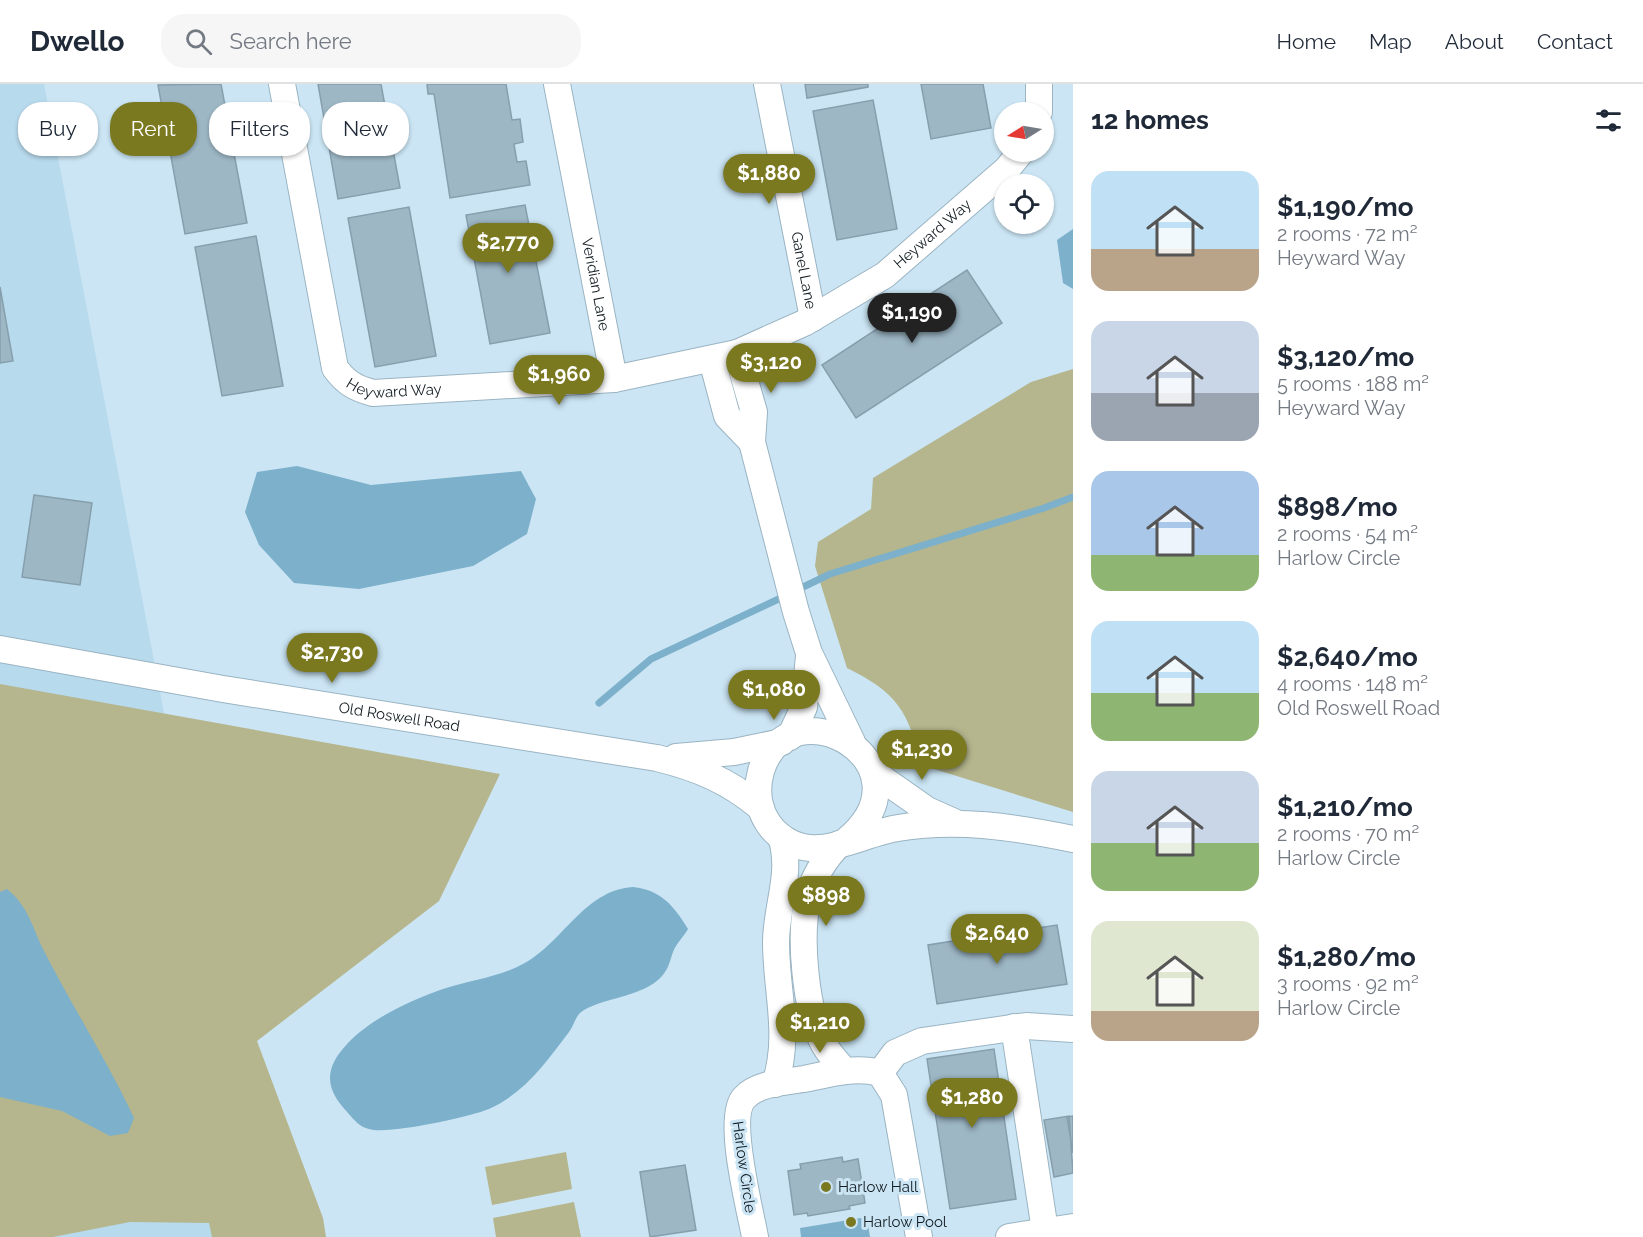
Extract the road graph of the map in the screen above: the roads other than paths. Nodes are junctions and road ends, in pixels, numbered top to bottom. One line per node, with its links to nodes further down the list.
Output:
1 (282, 84): 10 (street, Heyward Way)
2 (557, 84): 10 (street, Veridian Lane)
3 (767, 84): 7 (street, Ganel Lane)
4 (1039, 84): 5 (street)
5 (1038, 102)
6 (1013, 162): 7 (street, Heyward Way)
7 (813, 318): 8 (street, Heyward Way)
8 (737, 353): 9 (street, Heyward Way); 11 (street)
9 (712, 360): 10 (street, Heyward Way); 11 (street)
10 (614, 379)
11 (752, 442): 13 (street)
12 (0, 649): 16 (street, Old Roswell Road)
13 (809, 653): 14 (street); 15 (street)
14 (786, 739): 15 (street, Old Roswell Road); 16 (street, Old Roswell Road); 18 (street)
15 (852, 742): 17 (street)
16 (657, 758): 18 (street, Old Roswell Road)
17 (873, 772): 19 (street); 22 (street)
18 (761, 808): 20 (street, Old Roswell Road)
19 (954, 822): 21 (street); 22 (street)
20 (781, 837): 22 (street); 24 (street)
21 (1073, 839)
22 (843, 842): 23 (street)
23 (812, 1006): 24 (street); 27 (street)
24 (782, 1012): 29 (street)
25 (1014, 1027): 26 (street); 28 (street); 31 (street)
26 (1073, 1029)
27 (845, 1071): 28 (street, Harlow Circle); 29 (street, Harlow Circle)
28 (880, 1073): 33 (street)
29 (775, 1084): 32 (street, Harlow Circle)
30 (1073, 1227): 31 (street)
31 (1046, 1234): 34 (street)
32 (755, 1237)
33 (918, 1237)
34 (1009, 1237)

